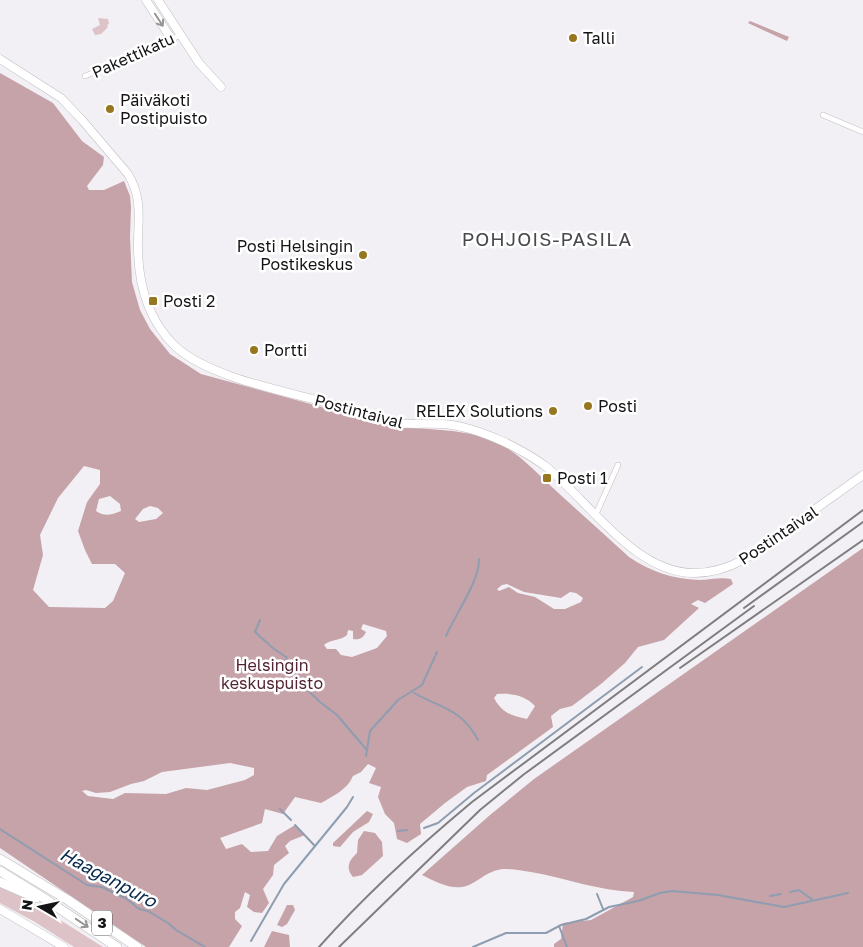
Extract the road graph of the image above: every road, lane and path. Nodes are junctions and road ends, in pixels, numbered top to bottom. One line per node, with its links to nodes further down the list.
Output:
1 (146, 0): 4 (street, one-way to 4)
2 (158, 0): 3 (street)
3 (181, 34): 4 (street, Pakettikatu); 7 (street)
4 (172, 40): 6 (street, Pakettikatu)
5 (0, 59): 12 (street, Postintaival)
6 (85, 76)
7 (220, 87)
8 (823, 115): 9 (street)
9 (863, 132)
10 (618, 465): 12 (street)
11 (863, 475): 12 (street, Postintaival)
12 (596, 514)
13 (0, 857): 20 (highway, 3)
14 (0, 871): 17 (highway, 3)
15 (0, 882): 17 (highway)
16 (0, 909): 18 (street)
17 (62, 910): 19 (highway, 3, one-way to 19)
18 (64, 947)
19 (117, 947)
20 (137, 947)

